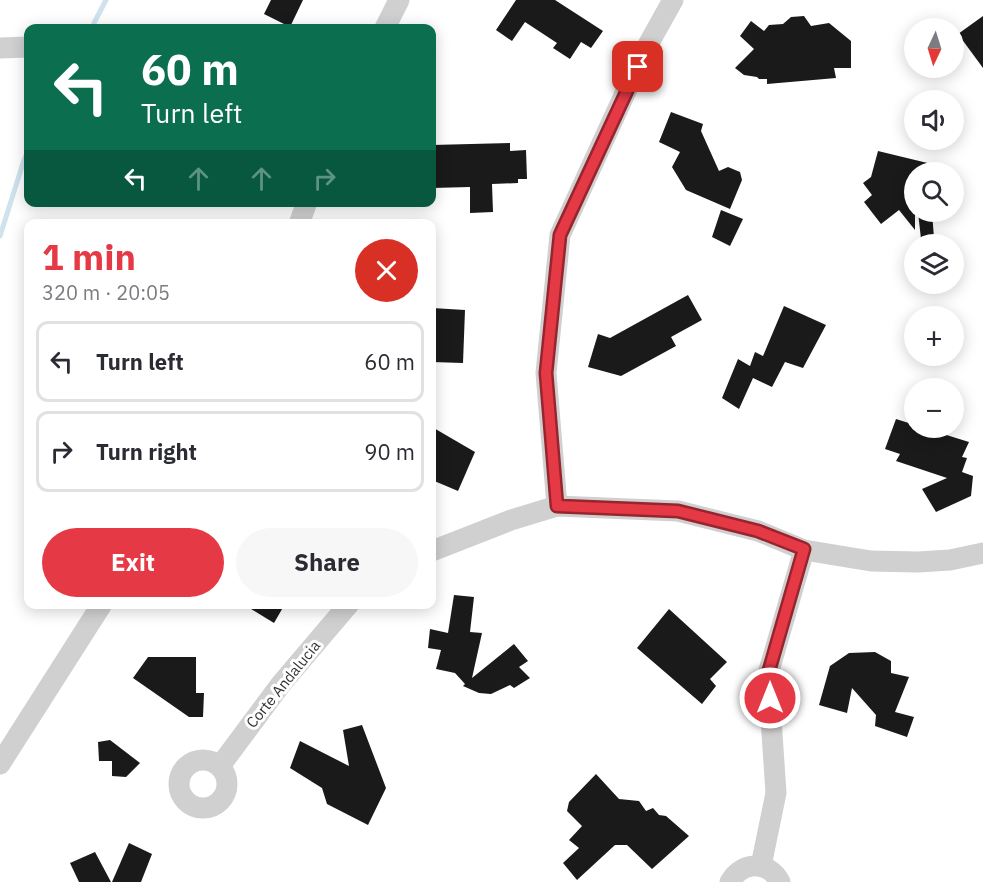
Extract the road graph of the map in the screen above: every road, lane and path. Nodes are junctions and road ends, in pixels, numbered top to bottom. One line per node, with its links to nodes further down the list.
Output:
1 (399, 0): 3 (street)
2 (674, 0): 6 (street)
3 (387, 24)
4 (24, 47): 5 (street)
5 (0, 48)
6 (557, 506): 7 (street); 8 (street)
7 (436, 549)
8 (804, 549): 9 (street); 14 (street)
9 (983, 553)
10 (99, 609): 12 (street)
11 (345, 609): 13 (street, Corte Andalucia)
12 (0, 764)
13 (220, 766)
14 (761, 866): 15 (street); 16 (street)
15 (730, 882)
16 (780, 882)

